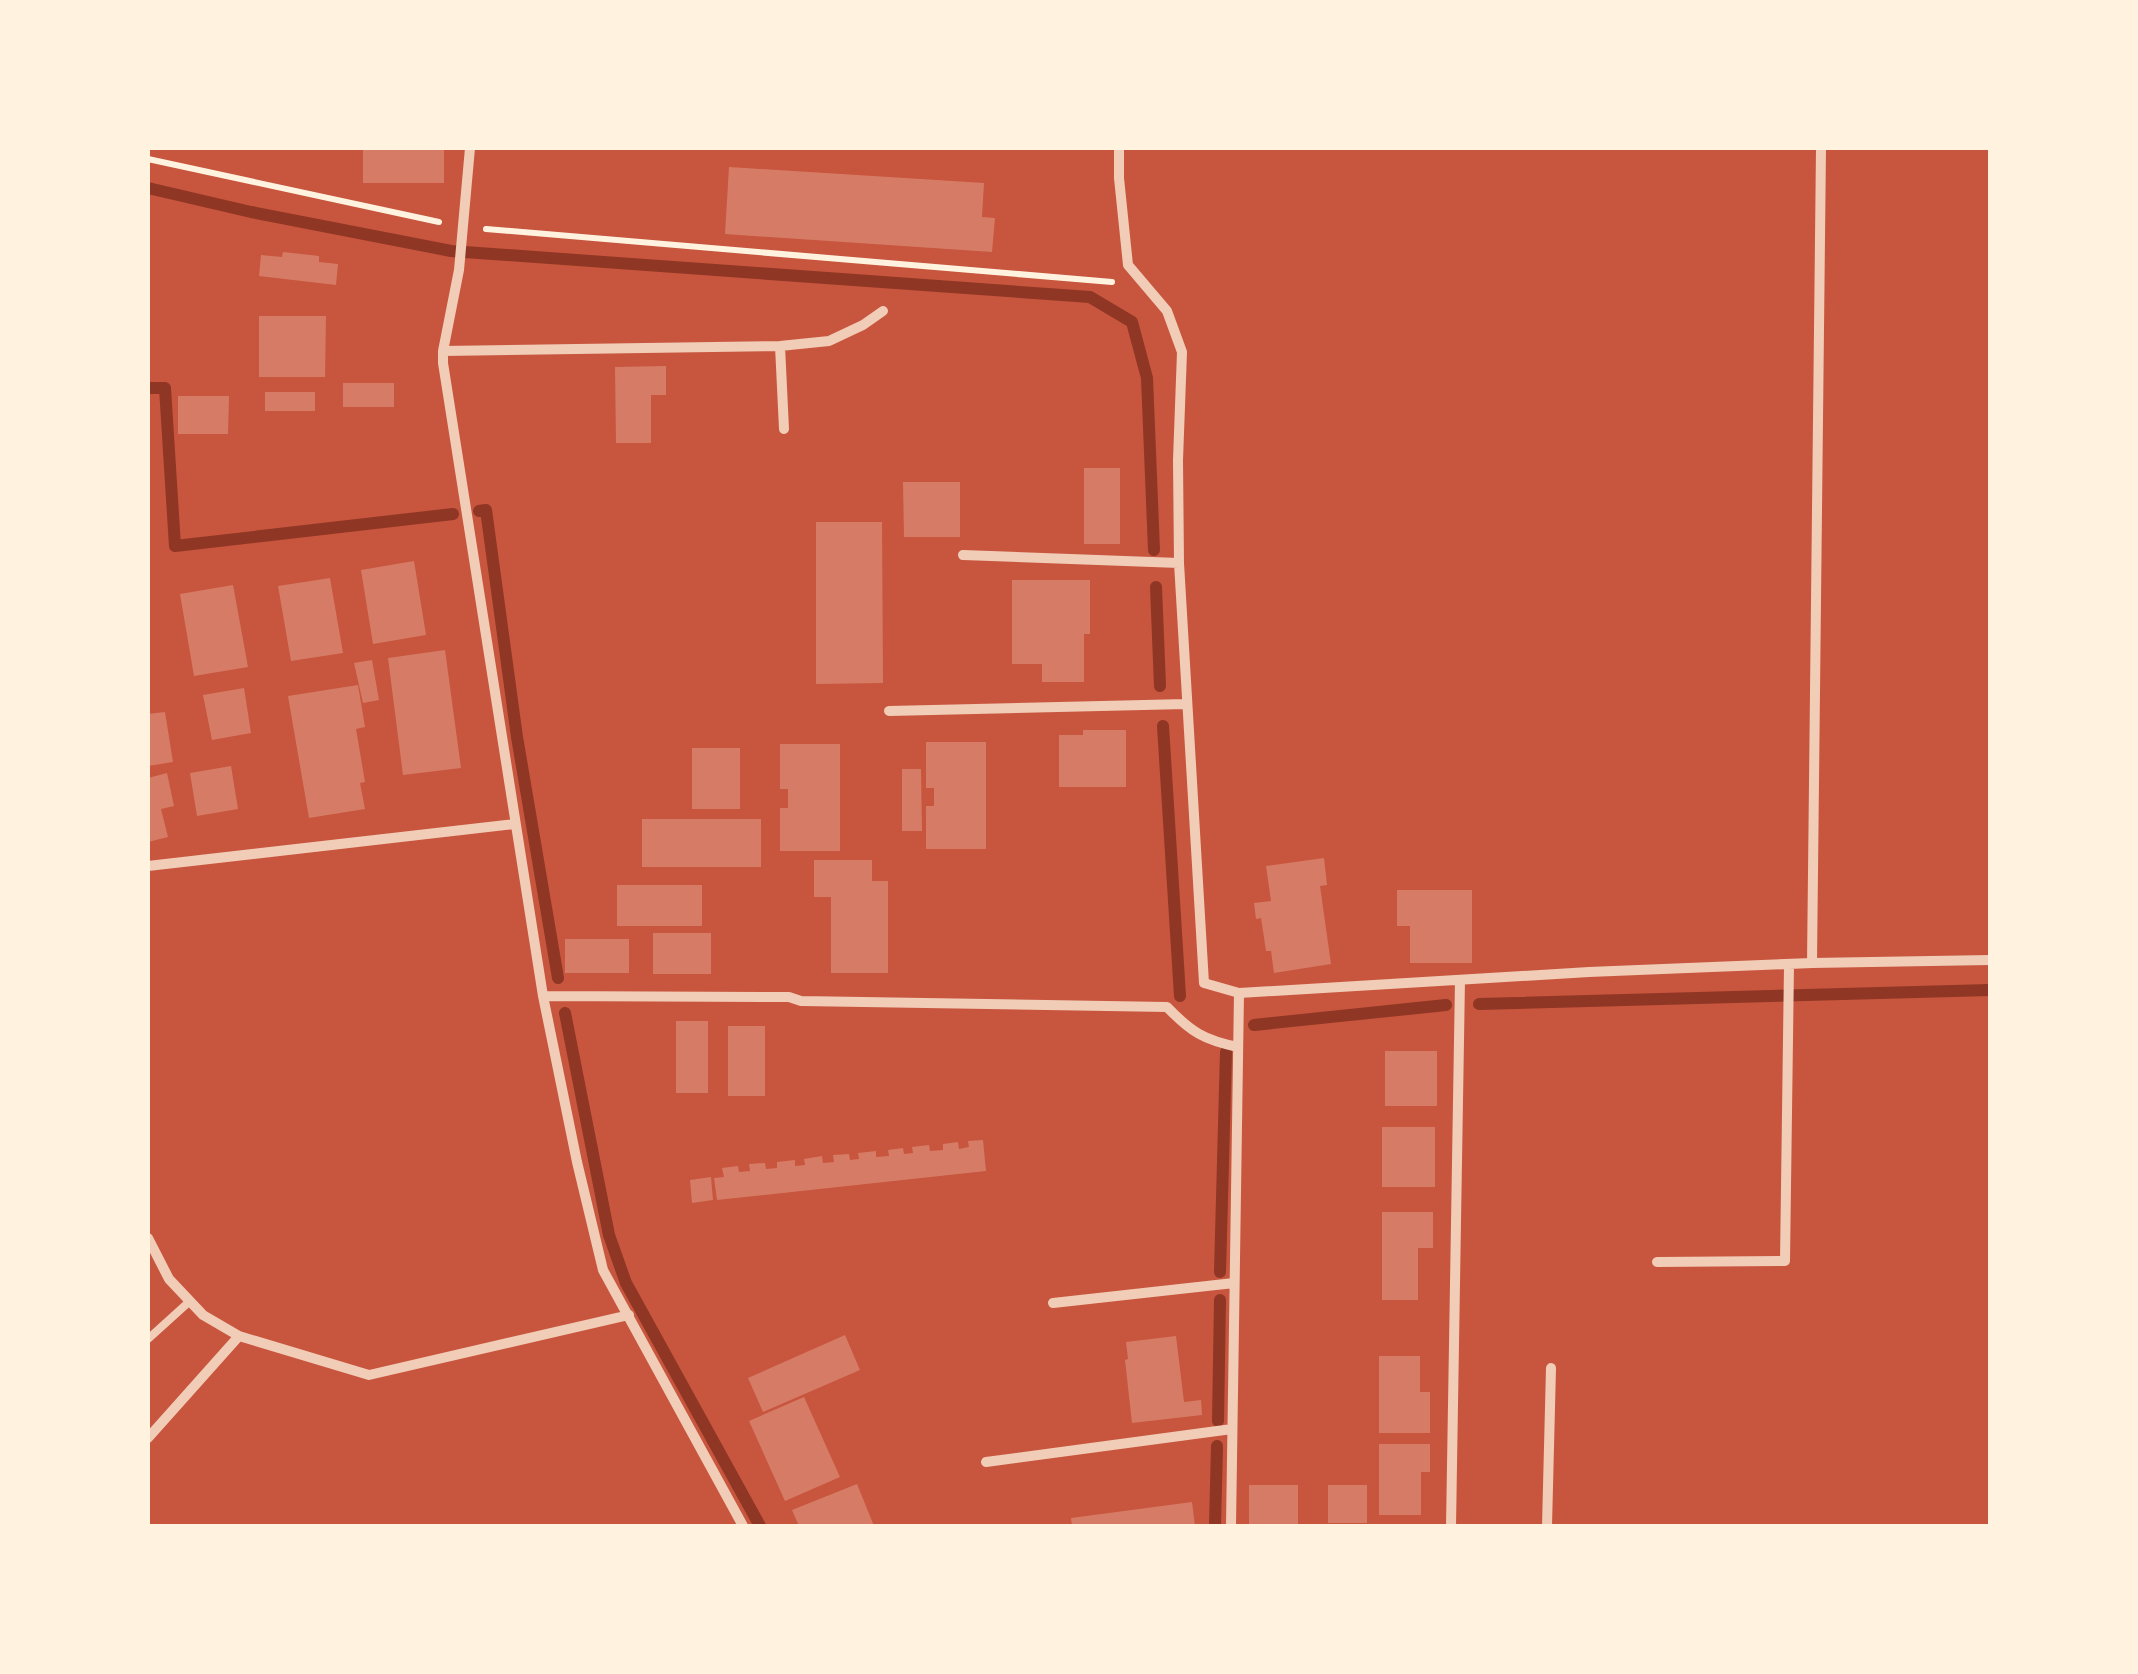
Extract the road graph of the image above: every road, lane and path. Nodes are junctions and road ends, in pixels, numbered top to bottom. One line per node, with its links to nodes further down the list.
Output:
1 (470, 148): 5 (street)
2 (1119, 148): 6 (street)
3 (1821, 148): 18 (street)
4 (148, 159): 5 (path)
5 (463, 230): 6 (path); 9 (street)
6 (1148, 286): 12 (street)
7 (883, 311): 8 (street)
8 (780, 346): 9 (street); 10 (street)
9 (443, 351): 15 (street)
10 (784, 428)
11 (963, 556): 12 (street)
12 (1179, 563): 13 (street)
13 (1186, 704): 14 (street); 21 (street)
14 (890, 711)
15 (515, 824): 16 (street); 22 (street)
16 (148, 866)
17 (1990, 960): 18 (street)
18 (1812, 963): 19 (street)
19 (1789, 965): 20 (street); 25 (street)
20 (1460, 980): 21 (street); 38 (street)
21 (1239, 993): 23 (street)
22 (543, 996): 23 (street); 29 (street)
23 (1238, 1047): 26 (street)
24 (148, 1238): 27 (street)
25 (1657, 1262)
26 (1234, 1283): 28 (street); 33 (street)
27 (190, 1302): 30 (street); 31 (lane)
28 (1052, 1303)
29 (629, 1315): 30 (street); 36 (street)
30 (239, 1336): 34 (street)
31 (148, 1339)
32 (1551, 1368): 39 (street)
33 (1232, 1429): 35 (street); 37 (street)
34 (148, 1438)
35 (986, 1462)
36 (743, 1526)
37 (1230, 1526)
38 (1451, 1526)
39 (1546, 1526)

